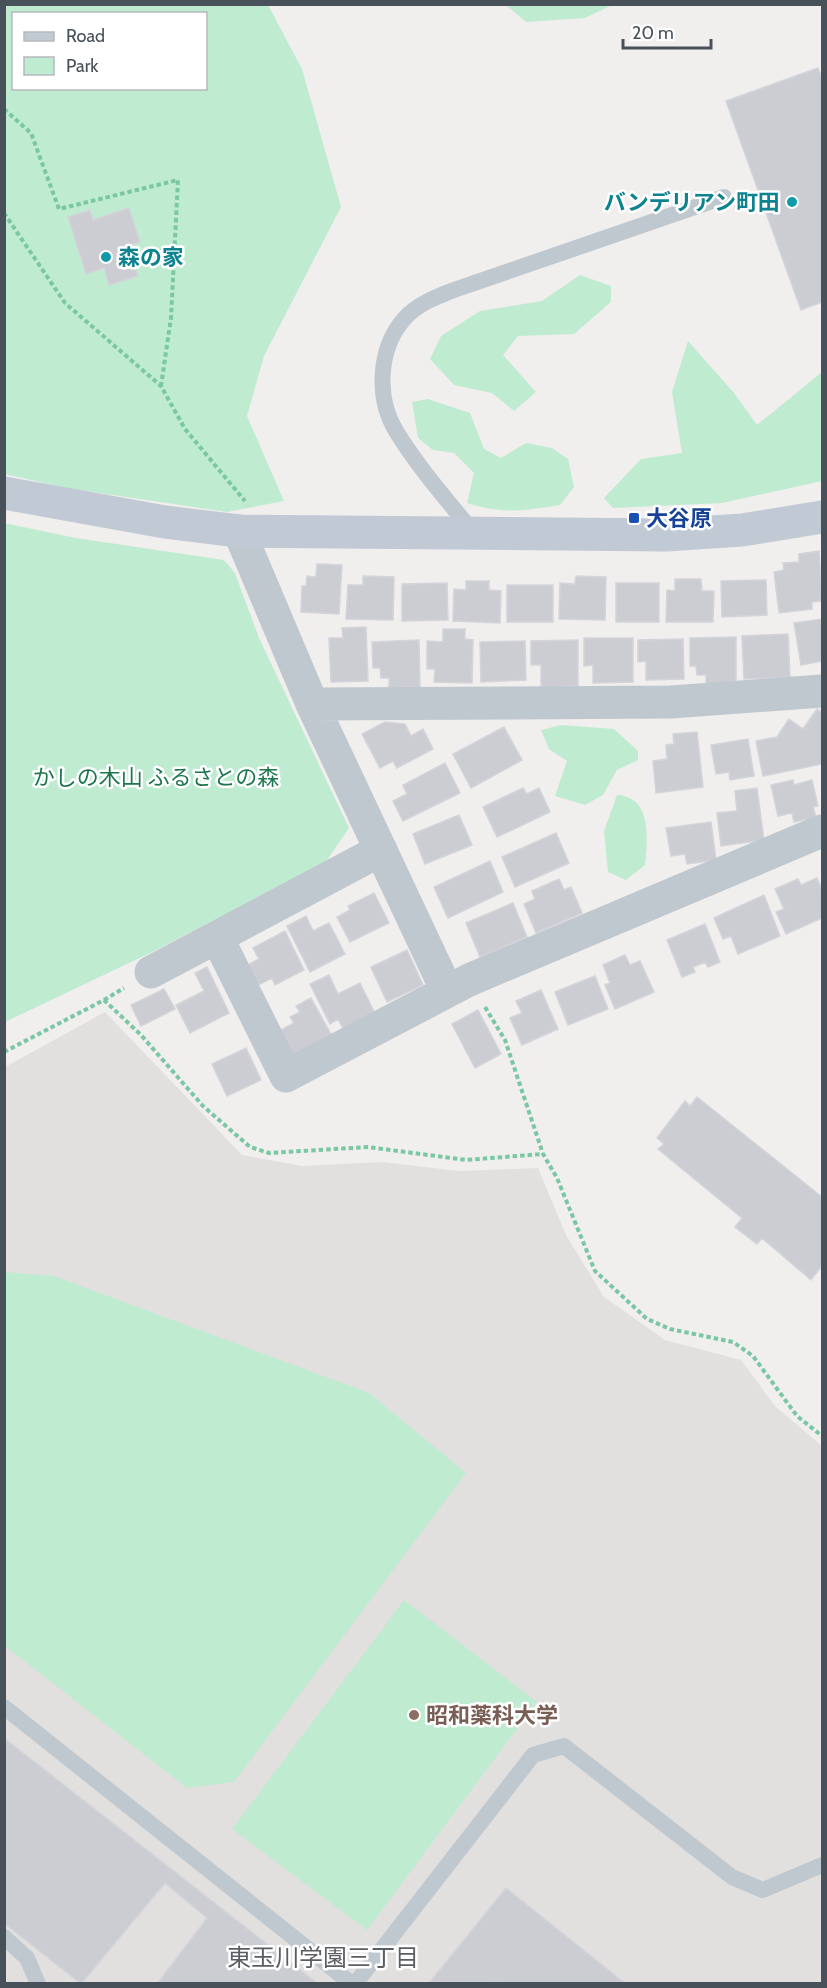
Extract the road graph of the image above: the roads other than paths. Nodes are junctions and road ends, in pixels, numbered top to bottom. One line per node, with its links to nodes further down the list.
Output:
1 (723, 197): 5 (lane)
2 (4, 493): 4 (street)
3 (822, 517): 5 (street)
4 (252, 531): 5 (street); 7 (street)
5 (475, 533)
6 (822, 691): 7 (street)
7 (312, 704): 9 (street)
8 (822, 831): 12 (street)
9 (381, 850): 10 (street); 12 (street)
10 (217, 937): 11 (street); 12 (street)
11 (151, 972)
12 (458, 985)
13 (4, 1707): 17 (lane)
14 (822, 1865): 17 (lane)
15 (4, 1937): 16 (lane)
16 (38, 1983)
17 (353, 1983)

